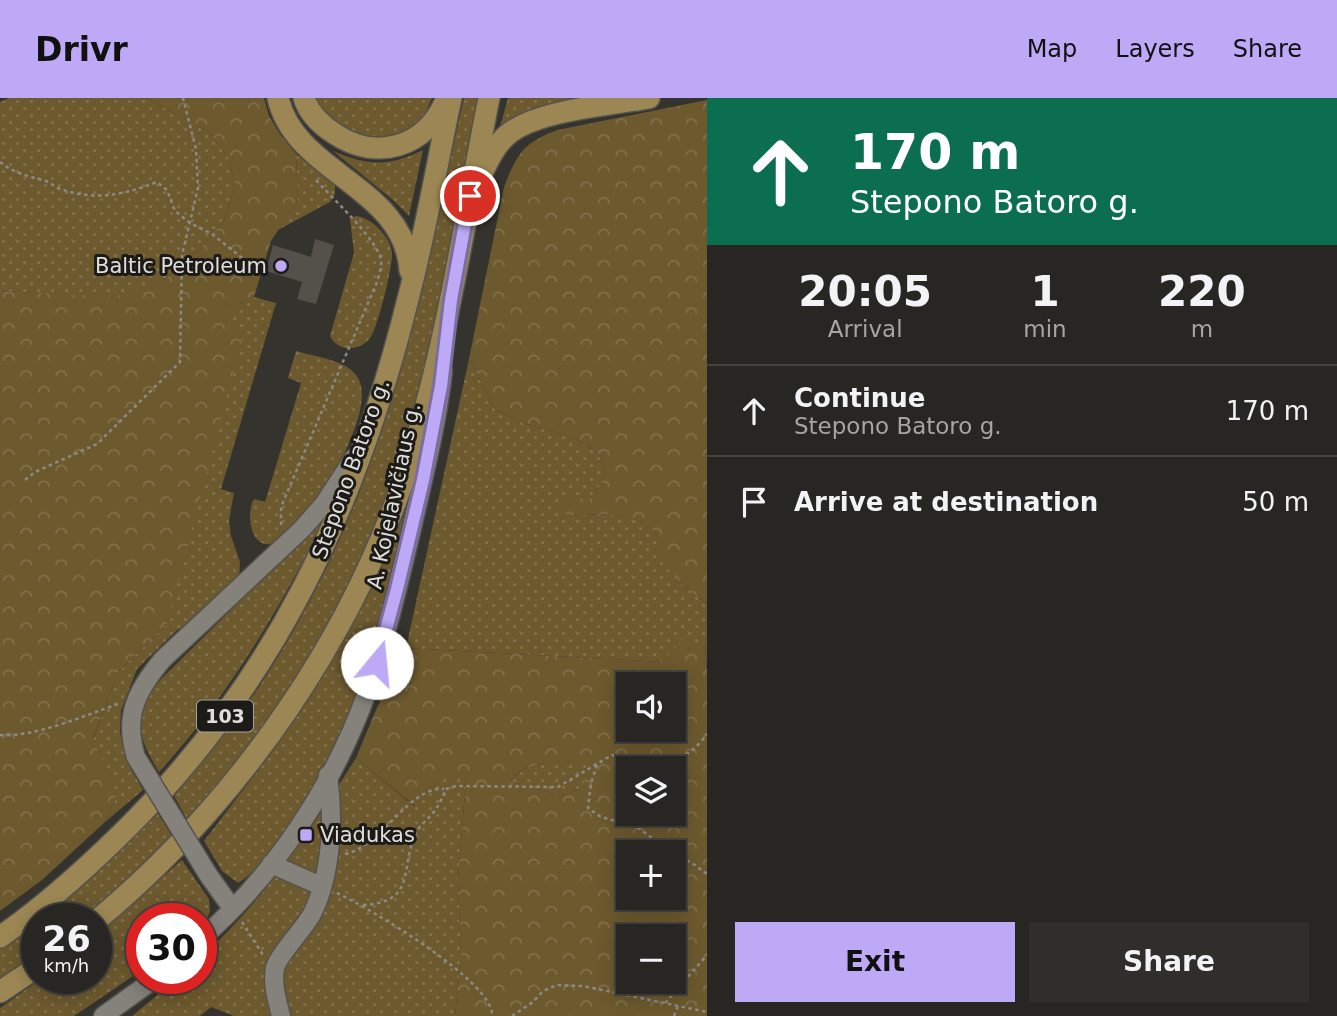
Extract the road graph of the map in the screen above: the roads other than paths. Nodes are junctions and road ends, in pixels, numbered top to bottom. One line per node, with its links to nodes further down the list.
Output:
1 (278, 98): 7 (main road)
2 (304, 98): 3 (main road)
3 (449, 98): 7 (main road, Stepono Batoro g. / 103)
4 (489, 98): 6 (main road, 103)
5 (649, 98): 6 (main road)
6 (470, 196): 8 (main road, 103)
7 (410, 294): 9 (main road, Stepono Batoro g. / 103)
8 (451, 300): 10 (street, A. Kojelavičiaus g.); 13 (main road, 103)
9 (369, 434): 14 (street, bridge); 16 (main road, Stepono Batoro g. / 103)
10 (328, 775): 11 (street, A. Kojelavičiaus g.); 12 (street)
11 (271, 864): 12 (street); 14 (street, A. Kojelavičiaus g.)
12 (321, 886): 21 (street)
13 (112, 906)
14 (237, 915): 15 (street, A. Kojelavičiaus g.)
15 (217, 928)
16 (0, 937)
17 (21, 978): 18 (main road)
18 (0, 992)
19 (134, 994): 20 (street)
20 (103, 1016)
21 (281, 1016)

